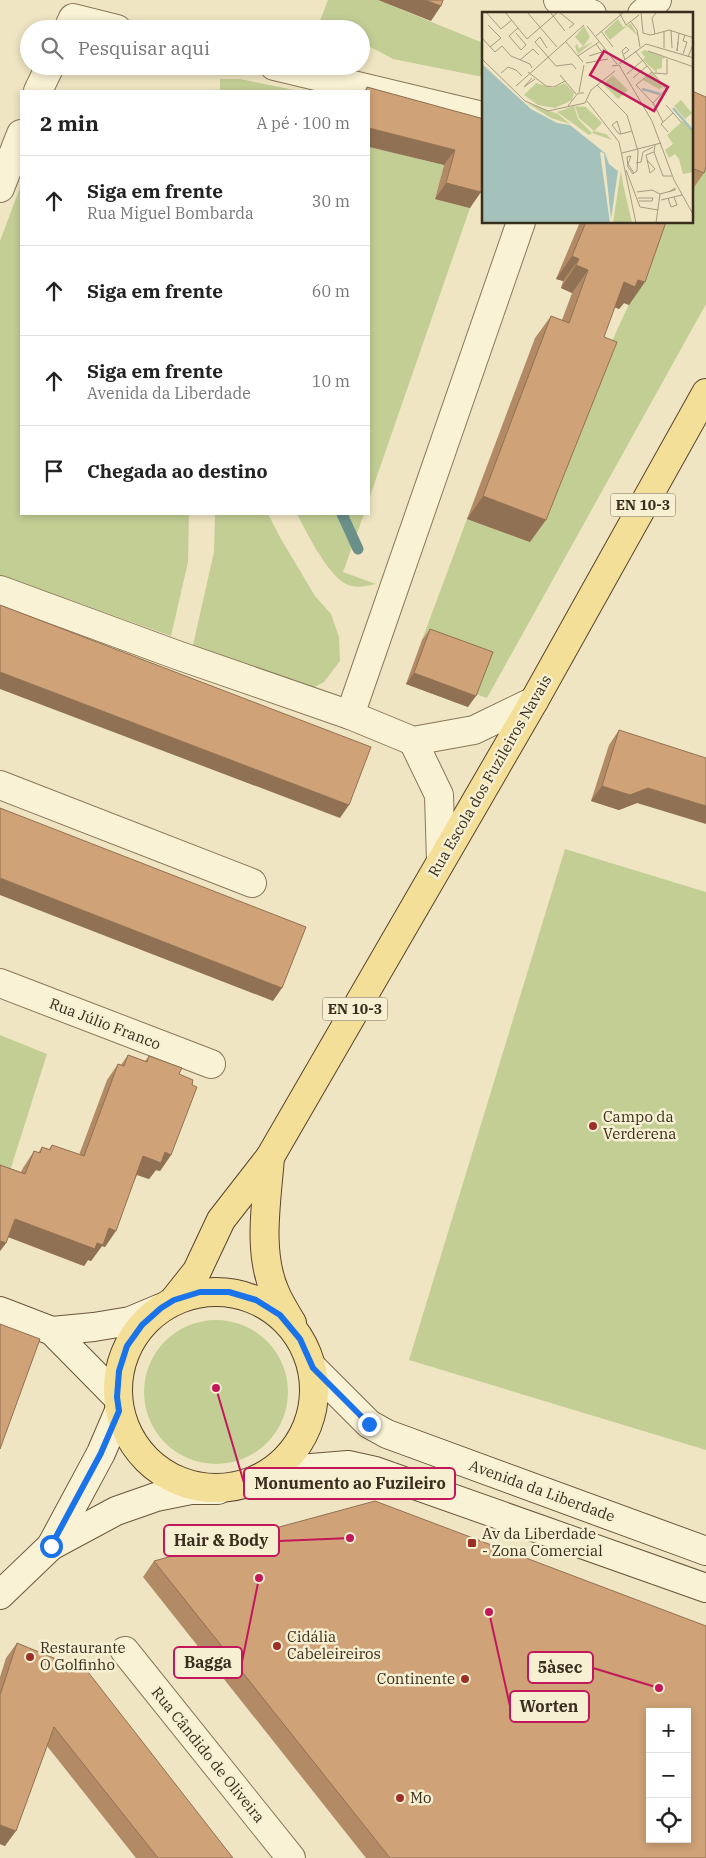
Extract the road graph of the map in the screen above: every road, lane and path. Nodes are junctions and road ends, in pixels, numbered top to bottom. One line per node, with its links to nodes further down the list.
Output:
1 (558, 0): 3 (street)
2 (657, 0): 4 (street)
3 (587, 12)
4 (644, 12)
5 (46, 75): 7 (street)
6 (312, 75): 8 (street)
7 (38, 90)
8 (482, 116)
9 (20, 137): 10 (street)
10 (0, 188)
11 (520, 224): 15 (street)
12 (706, 393): 14 (main road, Rua Escola dos Fuzileiros Navais / EN 10-3)
13 (0, 590): 15 (street)
14 (534, 700): 16 (street); 18 (main road, Rua Escola dos Fuzileiros Navais / EN 10-3)
15 (350, 715): 16 (street)
16 (414, 741): 18 (street)
17 (0, 785): 19 (street)
18 (441, 861): 22 (main road, Rua Escola dos Fuzileiros Navais / EN 10-3)
19 (252, 883)
20 (0, 983): 21 (street, Rua Júlio Franco)
21 (210, 1064)
22 (270, 1157): 23 (main road, Rua Escola dos Fuzileiros Navais / EN 10-3); 26 (main road, Rua Escola dos Fuzileiros Navais / EN 10-3)
23 (168, 1304): 25 (street); 26 (main road); 28 (main road)
24 (0, 1311): 25 (street)
25 (52, 1331): 28 (street)
26 (300, 1339): 27 (main road)
27 (313, 1368): 29 (main road); 32 (street, Avenida da Liberdade)
28 (118, 1404): 30 (main road); 31 (street)
29 (275, 1471): 30 (main road); 33 (street)
30 (218, 1490): 31 (street)
31 (51, 1546): 34 (street)
32 (706, 1550)
33 (706, 1588)
34 (0, 1595)
35 (125, 1652): 36 (street, Rua Cândido de Oliveira)
36 (291, 1858)

